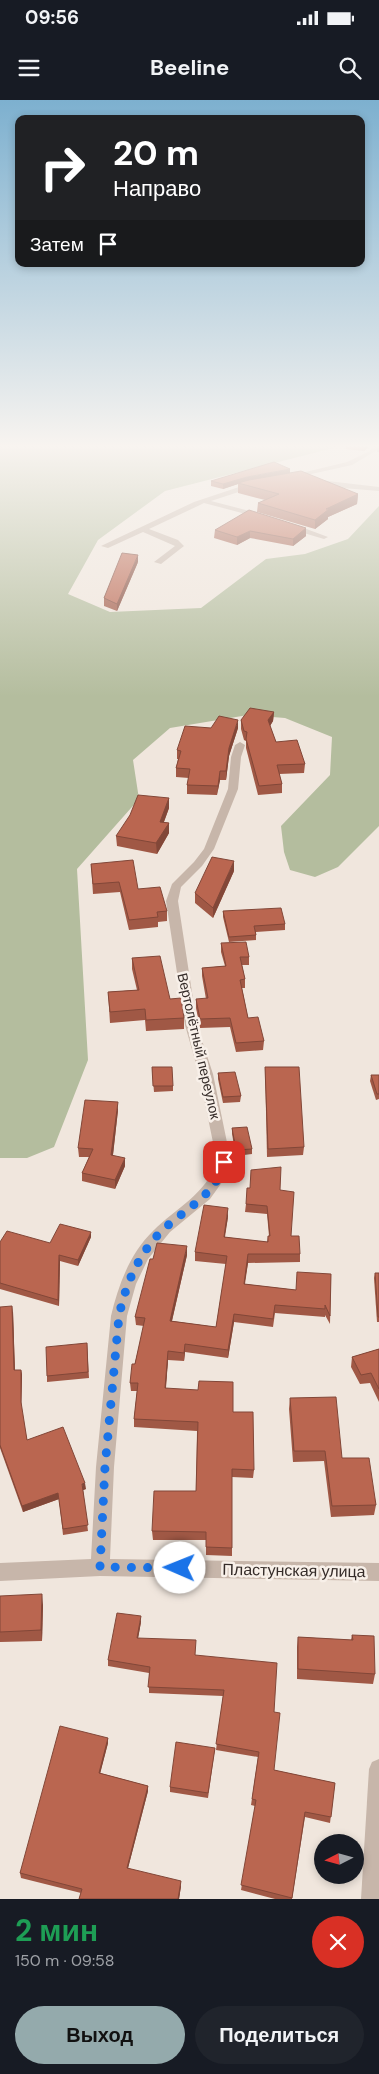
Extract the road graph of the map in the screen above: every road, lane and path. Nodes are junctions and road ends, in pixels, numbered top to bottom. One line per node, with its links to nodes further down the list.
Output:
1 (299, 529): 3 (street)
2 (145, 530): 4 (street); 5 (street)
3 (324, 537)
4 (105, 546)
5 (158, 562)
6 (240, 745): 7 (street, Вертолётный переулок)
7 (100, 1567): 8 (street, Пластунская улица); 9 (street, Пластунская улица)
8 (0, 1572)
9 (379, 1572)
10 (379, 1770): 11 (street)
11 (372, 1899)

